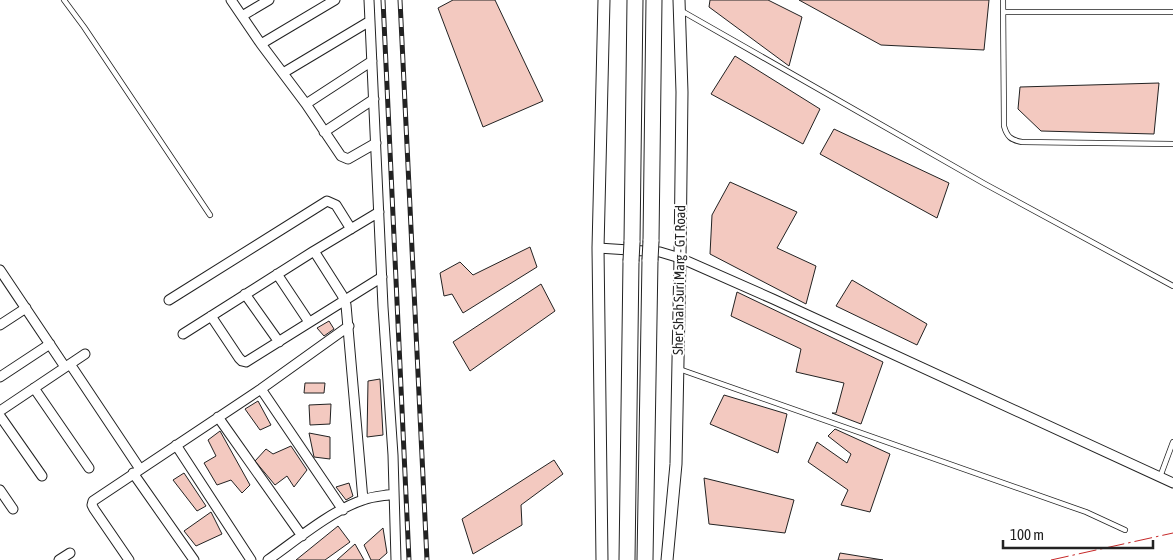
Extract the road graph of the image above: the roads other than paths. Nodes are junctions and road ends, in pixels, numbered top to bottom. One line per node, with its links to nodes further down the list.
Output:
1 (64, 0): 24 (lane)
2 (231, 0): 13 (street)
3 (269, 0): 13 (street)
4 (335, 0): 15 (street)
5 (369, 0): 14 (street)
6 (604, 0): 26 (street)
7 (635, 0): 75 (highway, bridge)
8 (654, 0): 76 (highway, Sher Shah Suri Marg - GT Road, bridge)
9 (1003, 0): 11 (lane)
10 (679, 5): 28 (street, Sher Shah Suri Marg - GT Road); 32 (lane)
11 (1003, 12): 12 (lane); 22 (lane)
12 (1173, 12)
13 (242, 16): 15 (street)
14 (370, 21): 16 (street); 17 (street)
15 (261, 44): 17 (street)
16 (372, 61): 18 (street); 19 (street)
17 (283, 73): 19 (street)
18 (374, 99): 20 (street); 21 (street)
19 (306, 104): 20 (street)
20 (324, 132): 21 (street)
21 (376, 142): 23 (street)
22 (1173, 144)
23 (379, 212): 25 (street); 31 (street)
24 (210, 215)
25 (351, 229): 27 (street); 34 (street)
26 (598, 248): 28 (street); 74 (street)
27 (314, 251): 30 (street); 35 (street)
28 (680, 258): 46 (street, Sher Shah Suri Marg - GT Road); 58 (street)
29 (1, 272): 36 (street)
30 (277, 274): 33 (street); 38 (street)
31 (382, 277): 35 (street); 61 (street)
32 (1173, 286)
33 (245, 294): 37 (street); 42 (street)
34 (168, 300)
35 (345, 300): 38 (street); 40 (street)
36 (26, 308): 39 (street); 43 (street)
37 (211, 316): 41 (street); 42 (street)
38 (309, 322): 42 (street)
39 (0, 325)
40 (348, 326): 49 (street); 62 (street)
41 (183, 334)
42 (279, 342)
43 (50, 344): 45 (street); 47 (street)
44 (85, 354): 45 (street)
45 (68, 366): 48 (street); 56 (street)
46 (678, 368): 65 (lane); 77 (street, Sher Shah Suri Marg - GT Road)
47 (0, 377)
48 (34, 388): 50 (street); 55 (street)
49 (261, 389): 52 (street); 64 (street)
50 (0, 411)
51 (0, 416): 57 (street)
52 (218, 417): 54 (street); 66 (street)
53 (1173, 442): 58 (lane)
54 (176, 445): 56 (street); 72 (street)
55 (89, 468)
56 (137, 471): 70 (street); 71 (street)
57 (42, 476)
58 (1160, 477): 59 (street)
59 (1173, 483)
60 (0, 490): 63 (street)
61 (394, 494): 62 (street); 68 (street)
62 (363, 500): 64 (street)
63 (13, 509)
64 (343, 510): 66 (street)
65 (1125, 530)
66 (302, 536): 73 (street)
67 (70, 553): 69 (street)
68 (395, 559)
69 (59, 560)
70 (129, 560)
71 (194, 560)
72 (251, 560)
73 (268, 560)
74 (602, 560)
75 (627, 560)
76 (646, 560)
77 (667, 560)

